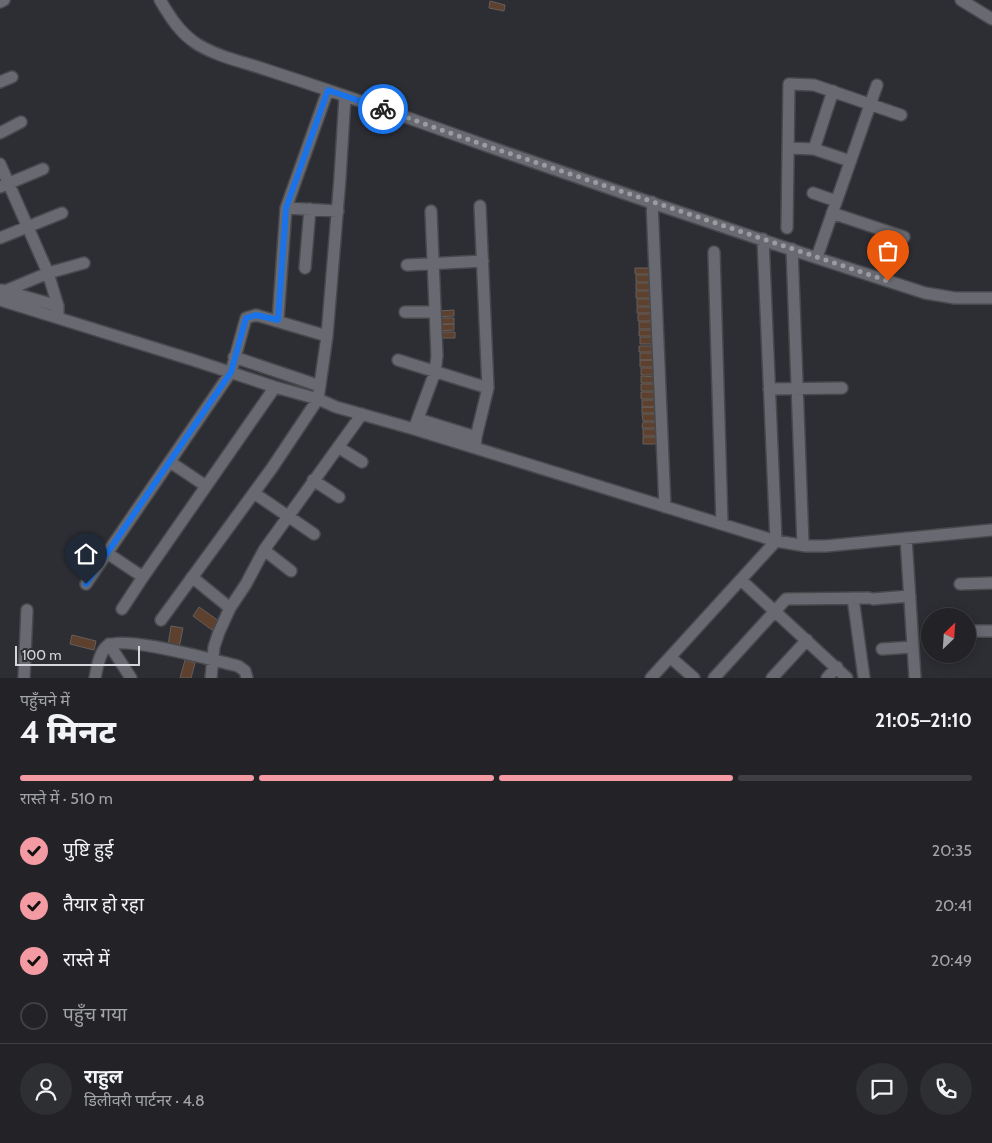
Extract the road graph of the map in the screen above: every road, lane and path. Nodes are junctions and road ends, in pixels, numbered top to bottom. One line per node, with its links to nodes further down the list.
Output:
1 (160, 0): 7 (street)
2 (960, 0): 3 (street)
3 (992, 18)
4 (12, 77): 5 (street)
5 (0, 82)
6 (877, 85): 10 (street)
7 (328, 90): 9 (street); 24 (street)
8 (833, 91): 10 (street); 14 (street); 15 (street)
9 (345, 96): 22 (street); 26 (street)
10 (870, 104): 11 (street); 16 (street)
11 (901, 115)
12 (21, 122): 13 (street)
13 (0, 133)
14 (788, 148): 15 (street); 31 (street)
15 (814, 149): 16 (street)
16 (850, 162): 21 (street)
17 (0, 164): 19 (street)
18 (43, 169): 19 (street)
19 (4, 186): 30 (street)
20 (813, 194): 21 (street)
21 (836, 201): 29 (street)
22 (652, 202): 34 (street); 72 (street)
23 (480, 206): 38 (street)
24 (286, 208): 25 (street); 49 (street)
25 (310, 210): 26 (street); 42 (street)
26 (338, 211): 50 (street)
27 (431, 211): 40 (street)
28 (62, 213): 30 (street)
29 (832, 213): 33 (street); 37 (street)
30 (27, 226): 32 (street); 43 (street)
31 (788, 228)
32 (0, 238)
33 (904, 238)
34 (763, 239): 35 (street); 59 (street)
35 (792, 249): 37 (street); 60 (street)
36 (714, 252): 74 (street)
37 (817, 257): 45 (street)
38 (483, 261): 40 (street); 57 (street)
39 (84, 263): 43 (street)
40 (434, 264): 41 (street); 48 (street)
41 (407, 265)
42 (305, 268)
43 (48, 273): 44 (street); 46 (street)
44 (2, 294): 46 (street)
45 (992, 298)
46 (58, 312): 53 (street)
47 (405, 312): 48 (street)
48 (435, 312): 54 (street)
49 (278, 320): 50 (street); 51 (street)
50 (327, 336): 55 (street)
51 (234, 357): 53 (street); 55 (street)
52 (398, 360): 54 (street)
53 (231, 372): 56 (street); 66 (street)
54 (435, 372): 57 (street); 63 (street)
55 (320, 386): 61 (street)
56 (275, 387): 61 (street); 69 (street)
57 (488, 388): 64 (street)
58 (842, 388): 60 (street)
59 (770, 389): 60 (street); 78 (street)
60 (797, 389): 79 (street)
61 (318, 399): 62 (street); 70 (street)
62 (362, 414): 63 (street); 65 (street)
63 (416, 424): 64 (street)
64 (475, 443): 72 (street)
65 (338, 447): 67 (street); 68 (street)
66 (170, 462): 69 (street); 81 (street)
67 (362, 462)
68 (314, 480): 71 (street); 73 (street)
69 (206, 486): 84 (street)
70 (254, 493): 73 (street); 83 (street)
71 (339, 497)
72 (665, 507): 74 (street)
73 (288, 515): 76 (street); 80 (street)
74 (722, 524): 78 (street)
75 (992, 530): 77 (street)
76 (314, 534)
77 (906, 538): 79 (street); 89 (street)
78 (776, 541): 79 (street); 85 (street)
79 (802, 546)
80 (264, 550): 82 (street); 91 (street)
81 (107, 553): 84 (street); 86 (street)
82 (291, 571)
83 (192, 576): 91 (street); 95 (street)
84 (143, 577): 92 (street)
85 (741, 580): 94 (street); 102 (street)
86 (86, 584)
87 (960, 584): 88 (street)
88 (992, 584)
89 (910, 596): 90 (street); 100 (street)
90 (853, 598): 94 (street); 116 (street)
91 (230, 608): 103 (street)
92 (122, 609)
93 (27, 610): 105 (street)
94 (775, 611): 98 (street); 112 (street)
95 (161, 620)
96 (976, 631): 97 (street)
97 (992, 631)
98 (807, 640): 104 (street); 113 (street)
99 (108, 644): 103 (street); 106 (street); 107 (street)
100 (913, 647): 101 (street); 117 (street)
101 (882, 649)
102 (670, 657): 110 (street); 111 (street)
103 (212, 661): 108 (street); 109 (street)
104 (837, 668): 114 (street); 115 (street)
105 (24, 678)
106 (96, 678)
107 (131, 678)
108 (211, 678)
109 (247, 678)
110 (651, 678)
111 (694, 678)
112 (714, 678)
113 (772, 678)
114 (827, 678)
115 (847, 678)
116 (864, 678)
117 (915, 678)

